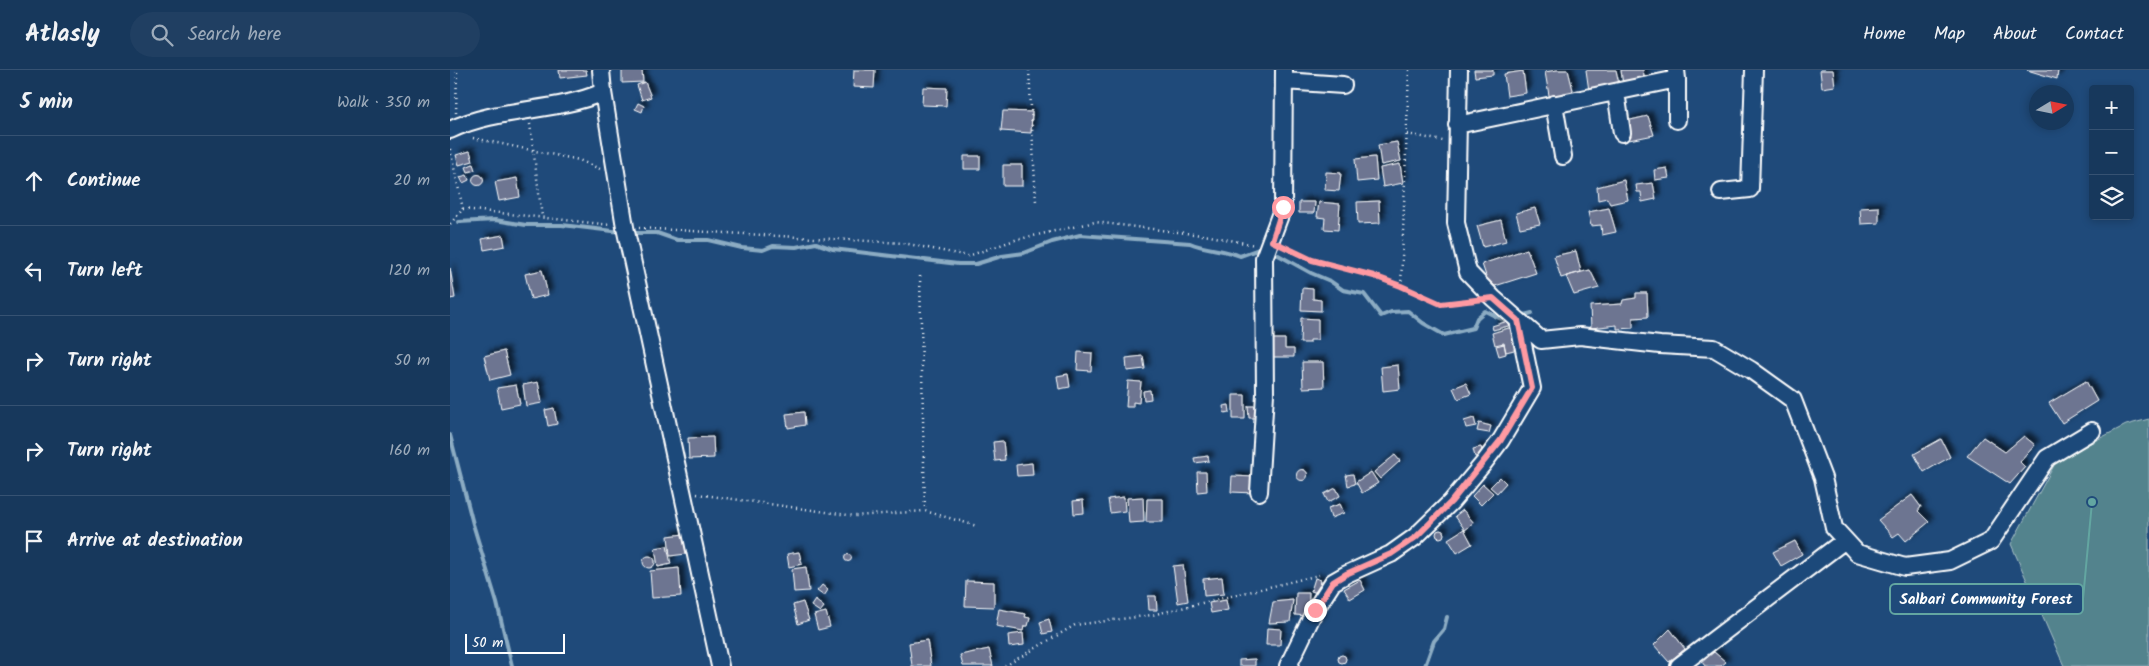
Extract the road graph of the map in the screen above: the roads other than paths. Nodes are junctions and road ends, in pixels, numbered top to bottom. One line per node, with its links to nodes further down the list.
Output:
1 (600, 70): 7 (street)
2 (1459, 70): 11 (street)
3 (1754, 70): 15 (street)
4 (1676, 74): 8 (street); 10 (street)
5 (1284, 76): 6 (street); 18 (street)
6 (1343, 84)
7 (603, 92): 12 (street); 20 (street)
8 (1616, 92): 9 (street); 13 (street)
9 (1554, 104): 11 (street); 14 (street)
10 (1677, 120)
11 (1457, 125): 16 (street)
12 (458, 131)
13 (1622, 133)
14 (1563, 156)
15 (1721, 192)
16 (1518, 320): 19 (street); 21 (street)
17 (2092, 431): 19 (street)
18 (1259, 492)
19 (1846, 540): 22 (street)
20 (720, 666)
21 (1288, 666)
22 (1679, 666)

